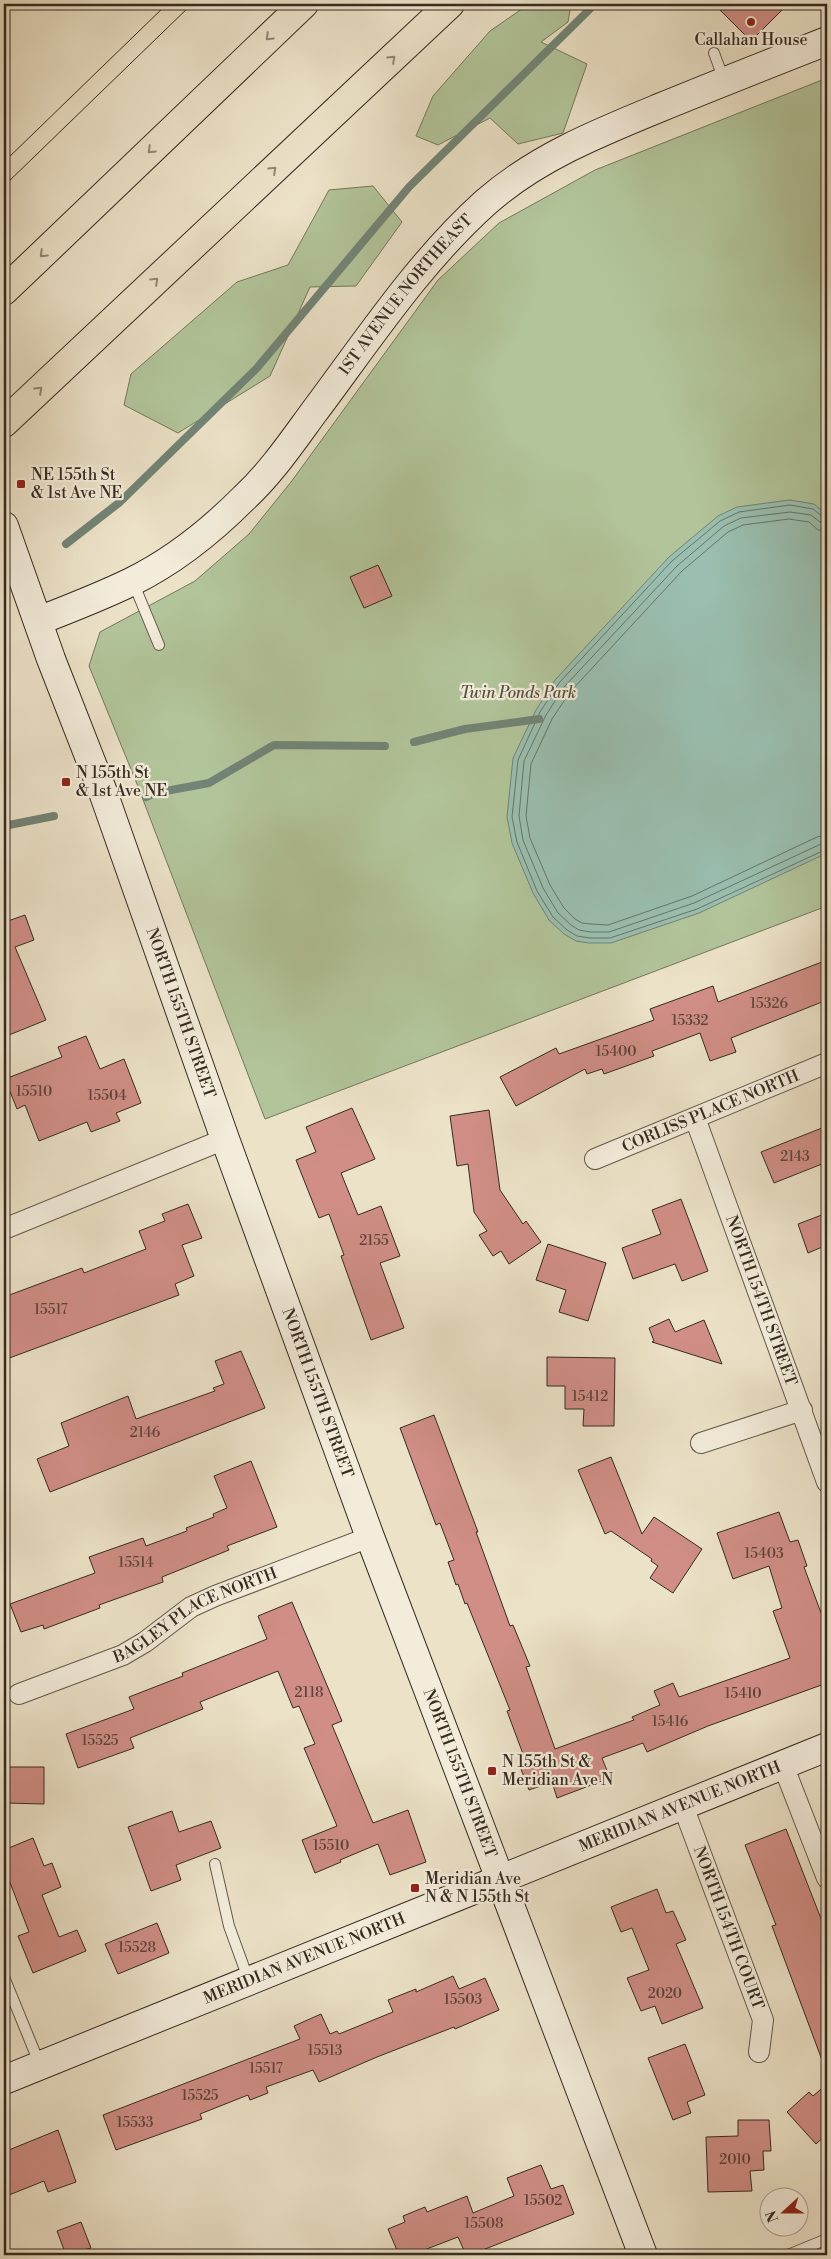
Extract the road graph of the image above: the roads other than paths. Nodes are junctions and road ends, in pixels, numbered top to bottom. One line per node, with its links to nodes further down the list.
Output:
1 (304, 4): 6 (highway, one-way to 6)
2 (450, 4): 7 (highway, one-way to 2)
3 (827, 41): 5 (street, 1ST AVENUE NORTHEAST)
4 (714, 54): 5 (lane)
5 (725, 81): 9 (street, 1ST AVENUE NORTHEAST)
6 (4, 291)
7 (4, 424)
8 (4, 526): 10 (street, NORTH 155TH STREET)
9 (133, 581): 10 (street, 1ST AVENUE NORTHEAST); 11 (lane)
10 (38, 621): 14 (street, NORTH 155TH STREET)
11 (159, 645)
12 (827, 1064): 13 (street, CORLISS PLACE NORTH)
13 (695, 1118): 15 (street, CORLISS PLACE NORTH); 17 (street, NORTH 154TH STREET)
14 (225, 1139): 16 (street); 20 (street, NORTH 155TH STREET)
15 (595, 1159)
16 (4, 1229)
17 (802, 1410): 18 (street); 19 (street, NORTH 154TH STREET)
18 (701, 1443)
19 (827, 1482)
20 (370, 1537): 21 (street, BAGLEY PLACE NORTH); 27 (street, NORTH 155TH STREET)
21 (19, 1694)
22 (827, 1747): 23 (street, MERIDIAN AVENUE NORTH)
23 (783, 1765): 24 (street, MERIDIAN AVENUE NORTH); 26 (street)
24 (683, 1806): 27 (street, MERIDIAN AVENUE NORTH); 30 (street, NORTH 154TH COURT)
25 (215, 1864): 29 (lane)
26 (827, 1878)
27 (502, 1880): 29 (street, MERIDIAN AVENUE NORTH); 34 (street, NORTH 155TH STREET)
28 (4, 1977): 31 (lane)
29 (250, 1982): 31 (street, MERIDIAN AVENUE NORTH)
30 (759, 2052)
31 (40, 2066): 32 (street, MERIDIAN AVENUE NORTH)
32 (4, 2080)
33 (827, 2239): 35 (lane)
34 (643, 2255)
35 (788, 2255)

